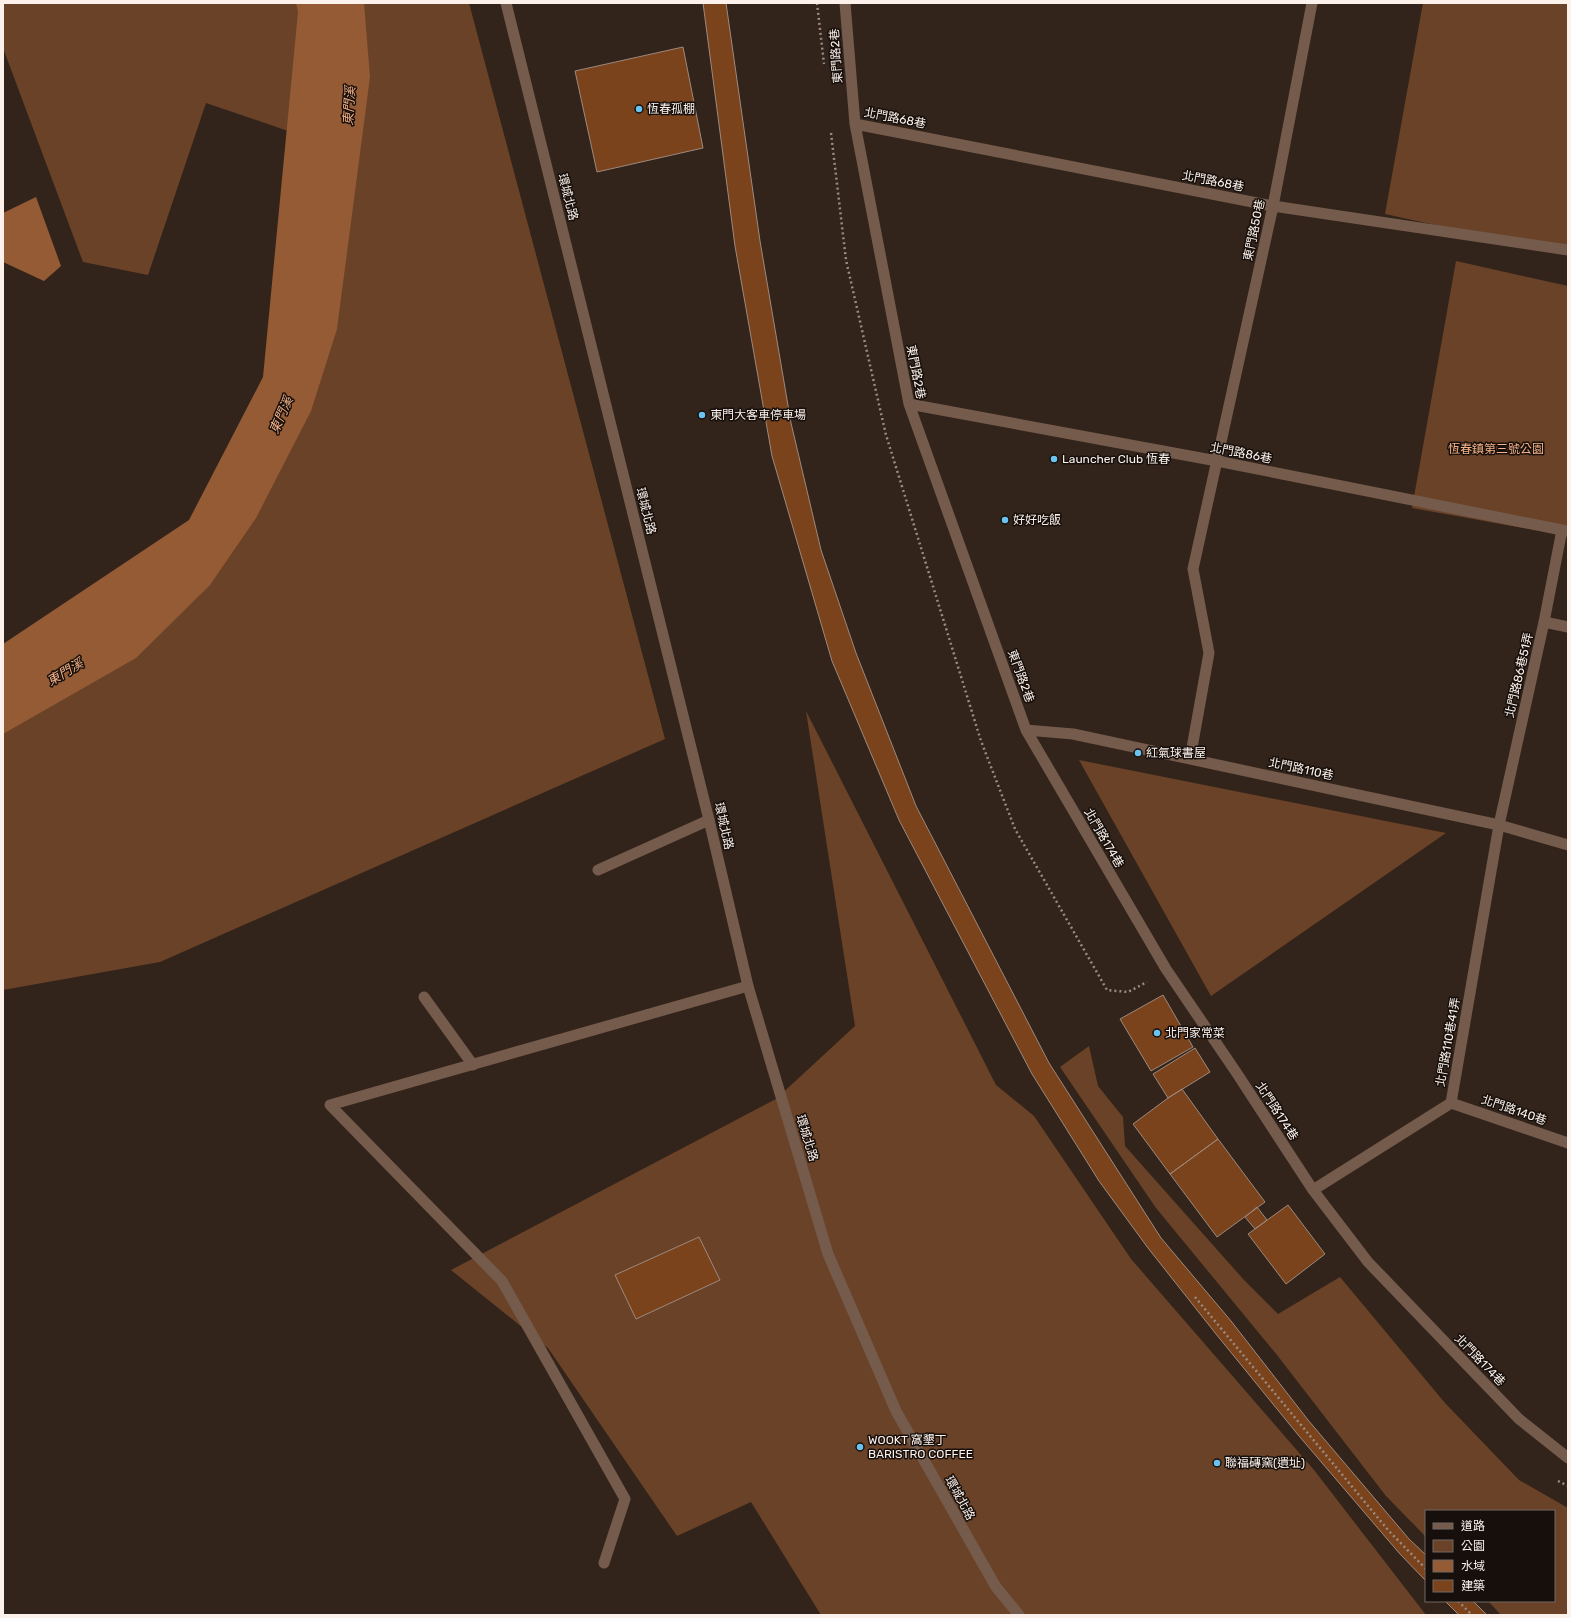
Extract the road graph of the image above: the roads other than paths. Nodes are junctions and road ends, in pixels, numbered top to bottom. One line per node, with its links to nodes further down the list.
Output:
1 (506, 3): 14 (street, 環城北路)
2 (845, 3): 4 (street, 東門路2巷)
3 (1312, 3): 5 (street, 東門路50巷)
4 (855, 124): 5 (street, 北門路68巷); 7 (street, 東門路2巷)
5 (1273, 206): 6 (street, 北門路68巷); 8 (street, 東門路50巷)
6 (1568, 250)
7 (909, 404): 8 (street, 北門路86巷); 12 (street, 東門路2巷)
8 (1217, 462): 9 (street, 北門路86巷); 13 (street, 東門路50巷)
9 (1565, 531): 10 (street, 北門路86巷51弄)
10 (1544, 622): 11 (street); 15 (street, 北門路86巷51弄)
11 (1568, 627)
12 (1026, 730): 13 (street, 北門路110巷); 23 (street, 北門路174巷)
13 (1190, 759): 15 (street, 北門路110巷)
14 (710, 820): 17 (street); 18 (street, 環城北路)
15 (1498, 825): 16 (street, 北門路110巷); 21 (street, 北門路110巷41弄)
16 (1568, 845)
17 (598, 870)
18 (748, 986): 20 (street); 26 (street, 環城北路)
19 (424, 997): 20 (street)
20 (472, 1065): 25 (street)
21 (1451, 1103): 22 (street, 北門路140巷); 23 (street, 北門路110巷41弄)
22 (1568, 1143)
23 (1313, 1190): 24 (street, 北門路174巷)
24 (1568, 1458)
25 (604, 1563)
26 (1019, 1615)

